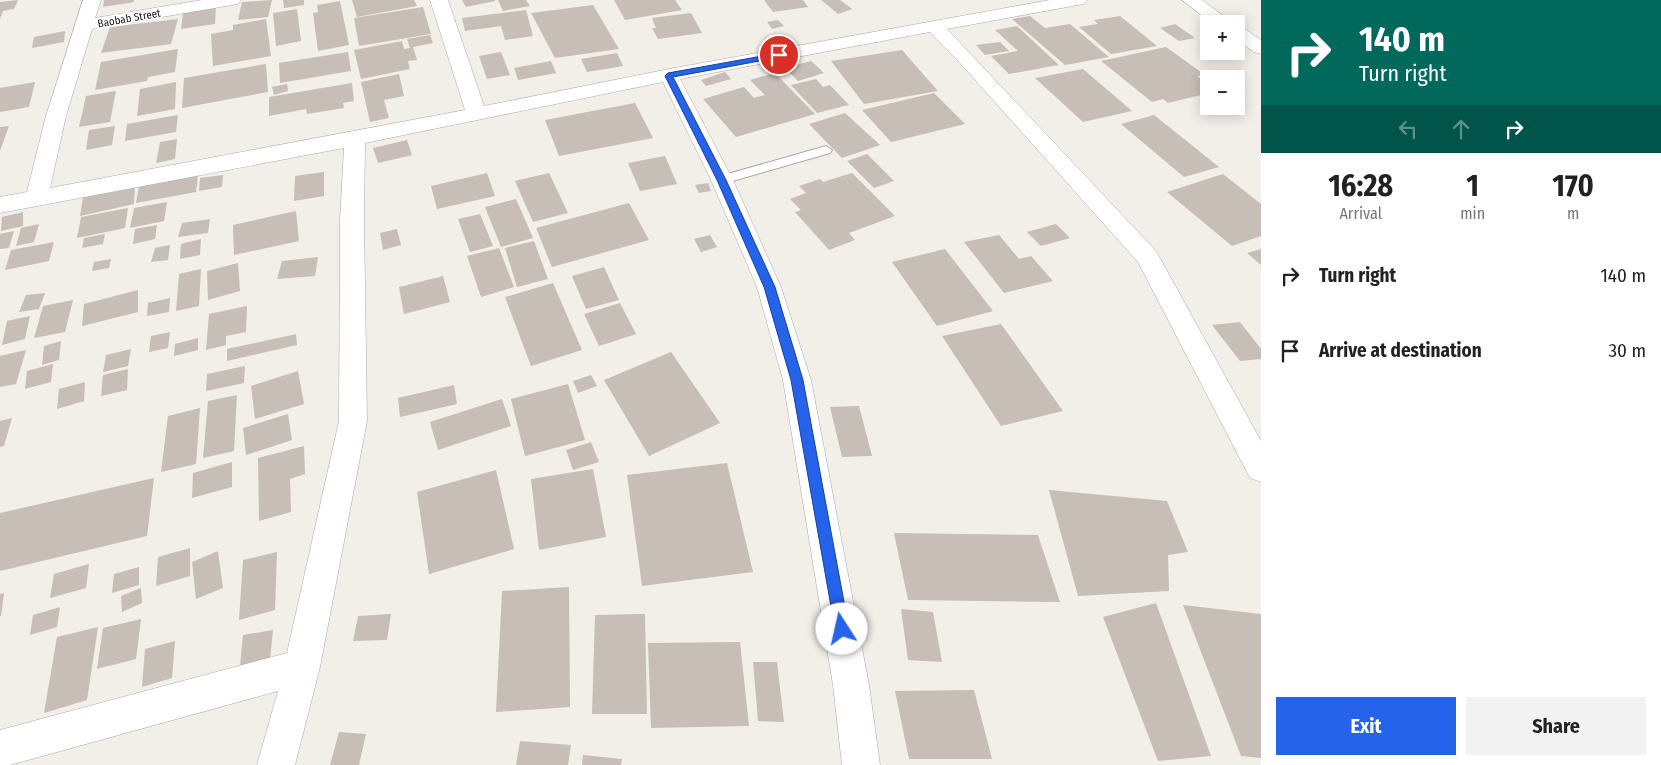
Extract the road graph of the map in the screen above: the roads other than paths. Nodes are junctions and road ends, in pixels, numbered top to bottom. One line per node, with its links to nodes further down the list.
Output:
1 (92, 0): 7 (street)
2 (232, 0): 7 (street, Baobab Street)
3 (439, 0): 12 (street)
4 (1078, 0): 8 (street)
5 (1191, 0): 6 (street)
6 (1212, 15)
7 (86, 25): 16 (street)
8 (934, 26): 11 (street); 18 (street)
9 (1245, 37): 10 (street)
10 (1261, 48)
11 (668, 76): 12 (street); 15 (street)
12 (476, 113): 13 (street)
13 (355, 139): 16 (street); 19 (street)
14 (826, 150): 15 (lane)
15 (722, 180): 22 (street)
16 (37, 197): 17 (street)
17 (0, 205)
18 (1261, 469)
19 (302, 667): 20 (street); 21 (street)
20 (0, 749)
21 (276, 765)
22 (861, 765)

